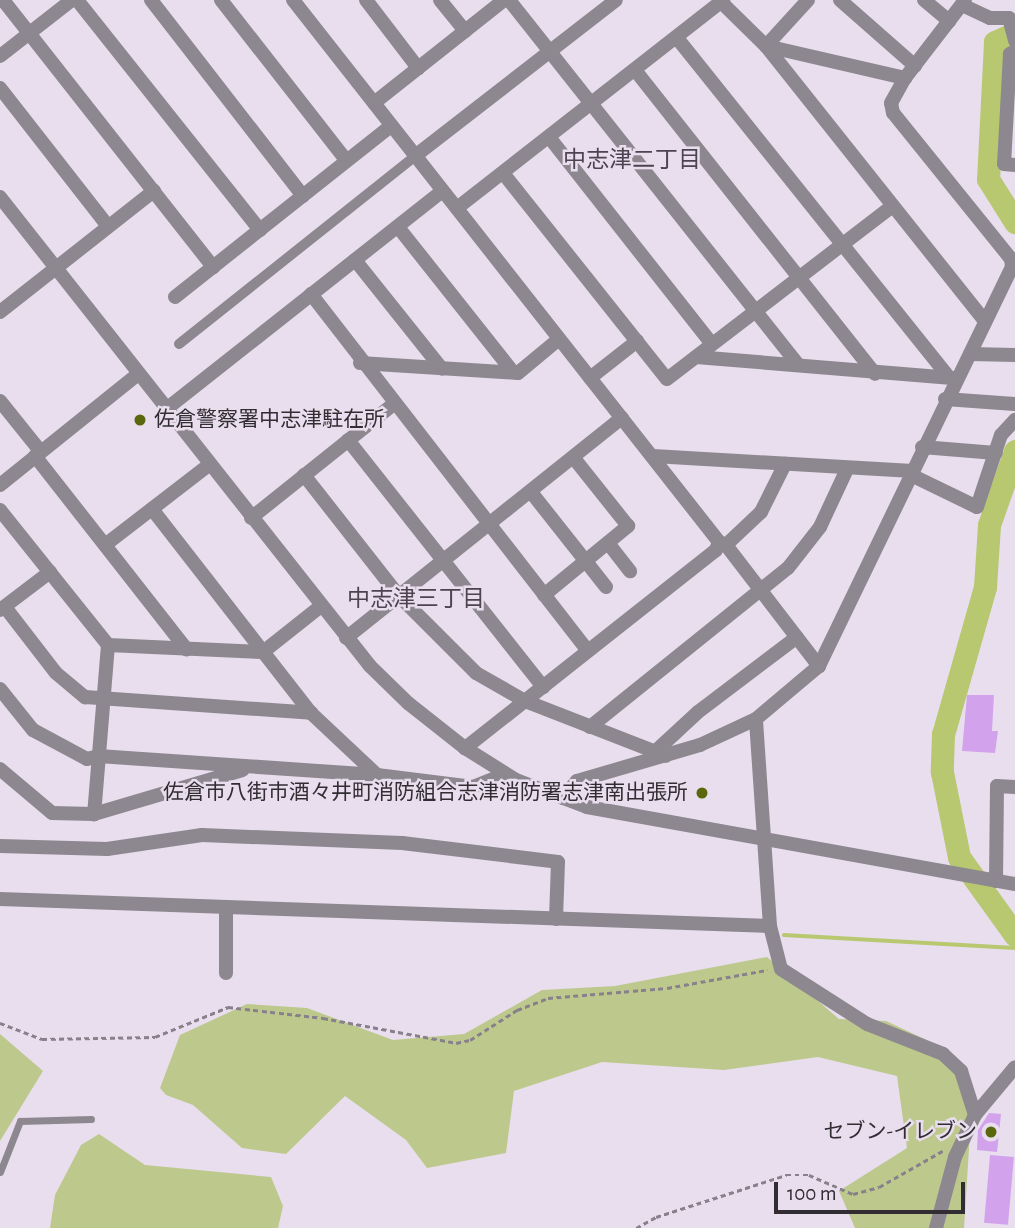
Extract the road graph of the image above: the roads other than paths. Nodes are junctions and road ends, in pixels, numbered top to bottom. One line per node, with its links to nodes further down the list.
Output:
1 (3, 0): 18 (street)
2 (74, 0): 18 (street); 46 (street)
3 (151, 0): 40 (street)
4 (221, 0): 35 (street)
5 (293, 0): 30 (street)
6 (366, 0): 26 (street)
7 (440, 0): 17 (street)
8 (507, 0): 17 (street); 23 (street)
9 (616, 0): 23 (street)
10 (807, 0): 21 (street)
11 (840, 0): 25 (street)
12 (925, 0): 16 (street)
13 (721, 1): 19 (street); 21 (street)
14 (963, 3): 15 (street); 16 (street)
15 (1012, 17): 20 (street)
16 (949, 21): 25 (street)
17 (465, 31): 26 (street)
18 (29, 33): 24 (street); 38 (street)
19 (677, 38): 27 (street); 47 (street)
20 (1015, 41)
21 (766, 46): 28 (street); 42 (street)
22 (1015, 51): 36 (street)
23 (550, 52): 31 (street); 34 (street)
24 (0, 57)
25 (915, 66): 28 (street)
26 (418, 68): 30 (street)
27 (635, 71): 31 (street); 51 (street)
28 (905, 78): 56 (street)
29 (0, 88): 44 (street)
30 (374, 103): 32 (street)
31 (591, 104): 33 (street); 55 (street)
32 (391, 126): 34 (street); 35 (street)
33 (549, 137): 37 (street); 60 (street)
34 (415, 156): 39 (street); 59 (street)
35 (347, 161): 40 (street)
36 (1015, 165)
37 (503, 173): 43 (street); 58 (street)
38 (154, 191): 44 (street); 49 (street)
39 (442, 191): 43 (street); 45 (street)
40 (303, 196): 46 (street)
41 (0, 197): 50 (street)
42 (891, 207): 47 (street); 56 (street)
43 (457, 208): 57 (street)
44 (108, 226): 50 (street)
45 (398, 227): 48 (street); 67 (street)
46 (260, 230): 49 (street)
47 (843, 244): 51 (street); 71 (street)
48 (355, 260): 52 (street); 66 (street)
49 (214, 267): 53 (street)
50 (56, 268): 54 (street); 69 (street)
51 (799, 278): 55 (street); 68 (street)
52 (311, 294): 64 (street); 76 (street)
53 (175, 297)
54 (1, 310)
55 (755, 311): 60 (street); 65 (street)
56 (985, 321): 61 (street)
57 (559, 339): 67 (street); 70 (street)
58 (637, 341): 63 (street); 70 (street)
59 (180, 344)
60 (712, 344): 63 (street)
61 (970, 354): 62 (street); 71 (street)
62 (1015, 355)
63 (696, 356): 65 (street)
64 (360, 363): 66 (street); 74 (street)
65 (797, 364): 68 (street)
66 (442, 369): 67 (street)
67 (513, 372)
68 (875, 374): 71 (street)
69 (137, 375): 76 (street); 82 (street)
70 (590, 378): 77 (street)
71 (952, 379): 72 (street)
72 (945, 399): 75 (street); 80 (street)
73 (0, 401): 82 (street)
74 (394, 404): 79 (street); 95 (street)
75 (1015, 404)
76 (165, 410): 86 (street)
77 (622, 418): 83 (street); 84 (street)
78 (1015, 420): 81 (street)
79 (348, 440): 89 (street); 100 (street)
80 (922, 447): 81 (street); 88 (street)
81 (996, 453): 88 (street)
82 (38, 454): 90 (street); 98 (street)
83 (653, 456): 85 (street); 97 (street)
84 (573, 457): 91 (street); 96 (street)
85 (785, 464): 87 (street); 97 (street)
86 (209, 465): 92 (street); 94 (street)
87 (847, 469): 88 (street); 104 (street)
88 (912, 473): 115 (street)
89 (304, 475): 94 (street); 106 (street)
90 (0, 485)
91 (531, 492): 95 (street); 99 (street)
92 (152, 509): 98 (street); 114 (street)
93 (0, 510): 102 (street)
94 (251, 518): 107 (street)
95 (489, 526): 100 (street); 105 (street)
96 (608, 543): 99 (street); 101 (street)
97 (723, 544): 104 (street); 113 (street)
98 (105, 545): 112 (street)
99 (585, 561): 103 (street); 105 (street)
100 (444, 562): 106 (street); 116 (street)
101 (630, 571)
102 (50, 572): 108 (street); 111 (street)
103 (606, 587)
104 (761, 591): 109 (street); 122 (street)
105 (544, 595): 113 (street)
106 (399, 596): 110 (street); 119 (street)
107 (321, 606): 110 (street); 114 (street)
108 (2, 609): 118 (street)
109 (797, 637): 115 (street); 124 (street)
110 (346, 638): 123 (street)
111 (108, 645): 112 (street); 118 (street)
112 (187, 650): 114 (street)
113 (587, 650): 116 (street)
114 (263, 652): 120 (street)
115 (819, 666): 121 (street)
116 (542, 687): 119 (street)
117 (0, 690): 125 (street)
118 (102, 701): 120 (street); 125 (street)
119 (524, 701): 122 (street); 123 (street)
120 (311, 713): 129 (street)
121 (756, 719): 124 (street); 133 (street)
122 (590, 727): 124 (street)
123 (465, 748): 128 (street)
124 (662, 753): 131 (street)
125 (98, 756): 126 (street); 132 (street)
126 (251, 768): 129 (street); 132 (street)
127 (0, 769): 132 (street)
128 (506, 774): 129 (street); 131 (street)
129 (377, 775)
130 (1015, 787): 135 (street)
131 (563, 798): 133 (street)
132 (94, 814)
133 (763, 840): 135 (street); 140 (street)
134 (0, 846): 139 (street)
135 (996, 880): 136 (street)
136 (1015, 884)
137 (0, 899): 138 (street)
138 (226, 908): 139 (street); 141 (street)
139 (556, 919): 140 (street)
140 (770, 926): 143 (street)
141 (226, 973)
142 (1015, 1067): 143 (street)
143 (975, 1115): 146 (street)
144 (91, 1119): 145 (lane)
145 (0, 1172)
146 (936, 1228)

